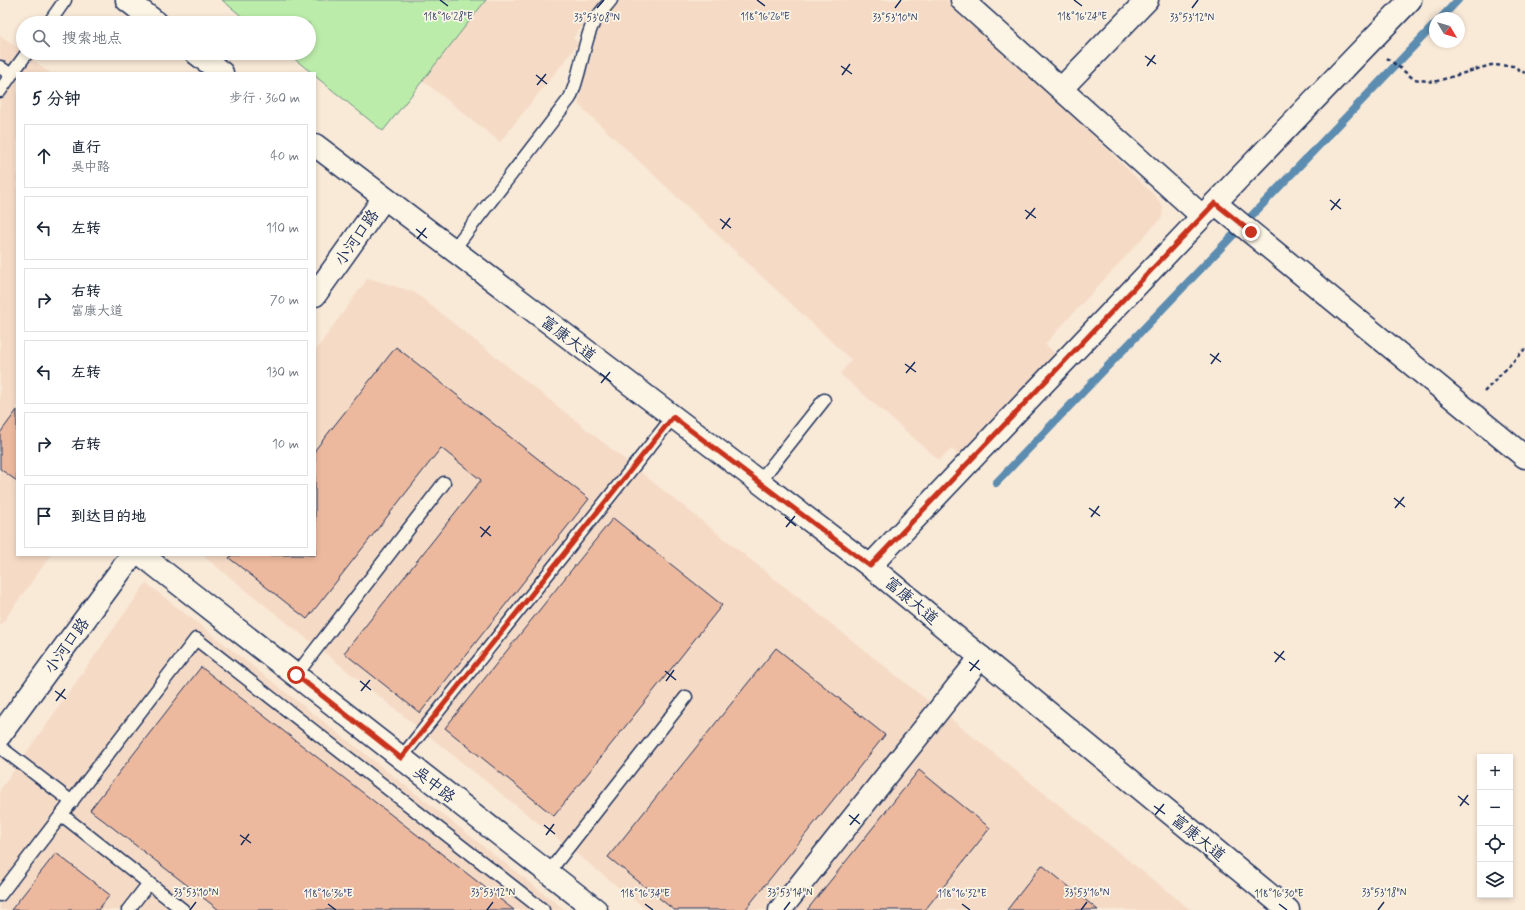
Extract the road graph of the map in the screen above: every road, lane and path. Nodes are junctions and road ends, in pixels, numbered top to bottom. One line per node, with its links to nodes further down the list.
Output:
1 (65, 0): 7 (lane)
2 (127, 0): 8 (street)
3 (610, 0): 21 (lane)
4 (962, 0): 16 (street)
5 (1147, 0): 16 (street)
6 (1410, 0): 20 (street)
7 (54, 16)
8 (148, 16)
9 (1388, 59): 14 (path)
10 (22, 60): 15 (lane)
11 (205, 60): 13 (street)
12 (0, 67): 15 (lane)
13 (221, 72)
14 (1525, 74)
15 (11, 75): 17 (lane)
16 (1061, 89): 20 (street)
17 (0, 91)
18 (316, 146): 19 (street, 富康大道)
19 (384, 198): 21 (street, 富康大道); 22 (street, 小河口路)
20 (1209, 210): 25 (street); 32 (street)
21 (453, 250): 26 (street, 富康大道)
22 (316, 294)
23 (1525, 349): 25 (path)
24 (824, 400): 28 (lane)
25 (1467, 409): 27 (street)
26 (673, 417): 28 (street, 富康大道); 38 (lane)
27 (1525, 456)
28 (759, 482): 32 (street, 富康大道)
29 (444, 483): 34 (lane)
30 (131, 556): 36 (street, 小河口路)
31 (143, 556): 34 (street, 吴中路)
32 (870, 566): 33 (street, 富康大道)
33 (981, 658): 48 (street); 49 (street, 富康大道)
34 (296, 675): 38 (street, 吴中路)
35 (686, 697): 41 (lane)
36 (0, 736)
37 (0, 747): 39 (lane)
38 (401, 758): 41 (street, 吴中路)
39 (72, 802): 40 (lane); 46 (lane)
40 (62, 815): 42 (lane); 43 (lane)
41 (548, 873): 47 (street, 吴中路)
42 (149, 883): 44 (lane); 45 (lane)
43 (0, 896)
44 (128, 910)
45 (183, 910)
46 (543, 910)
47 (596, 910)
48 (780, 910)
49 (1288, 910)

